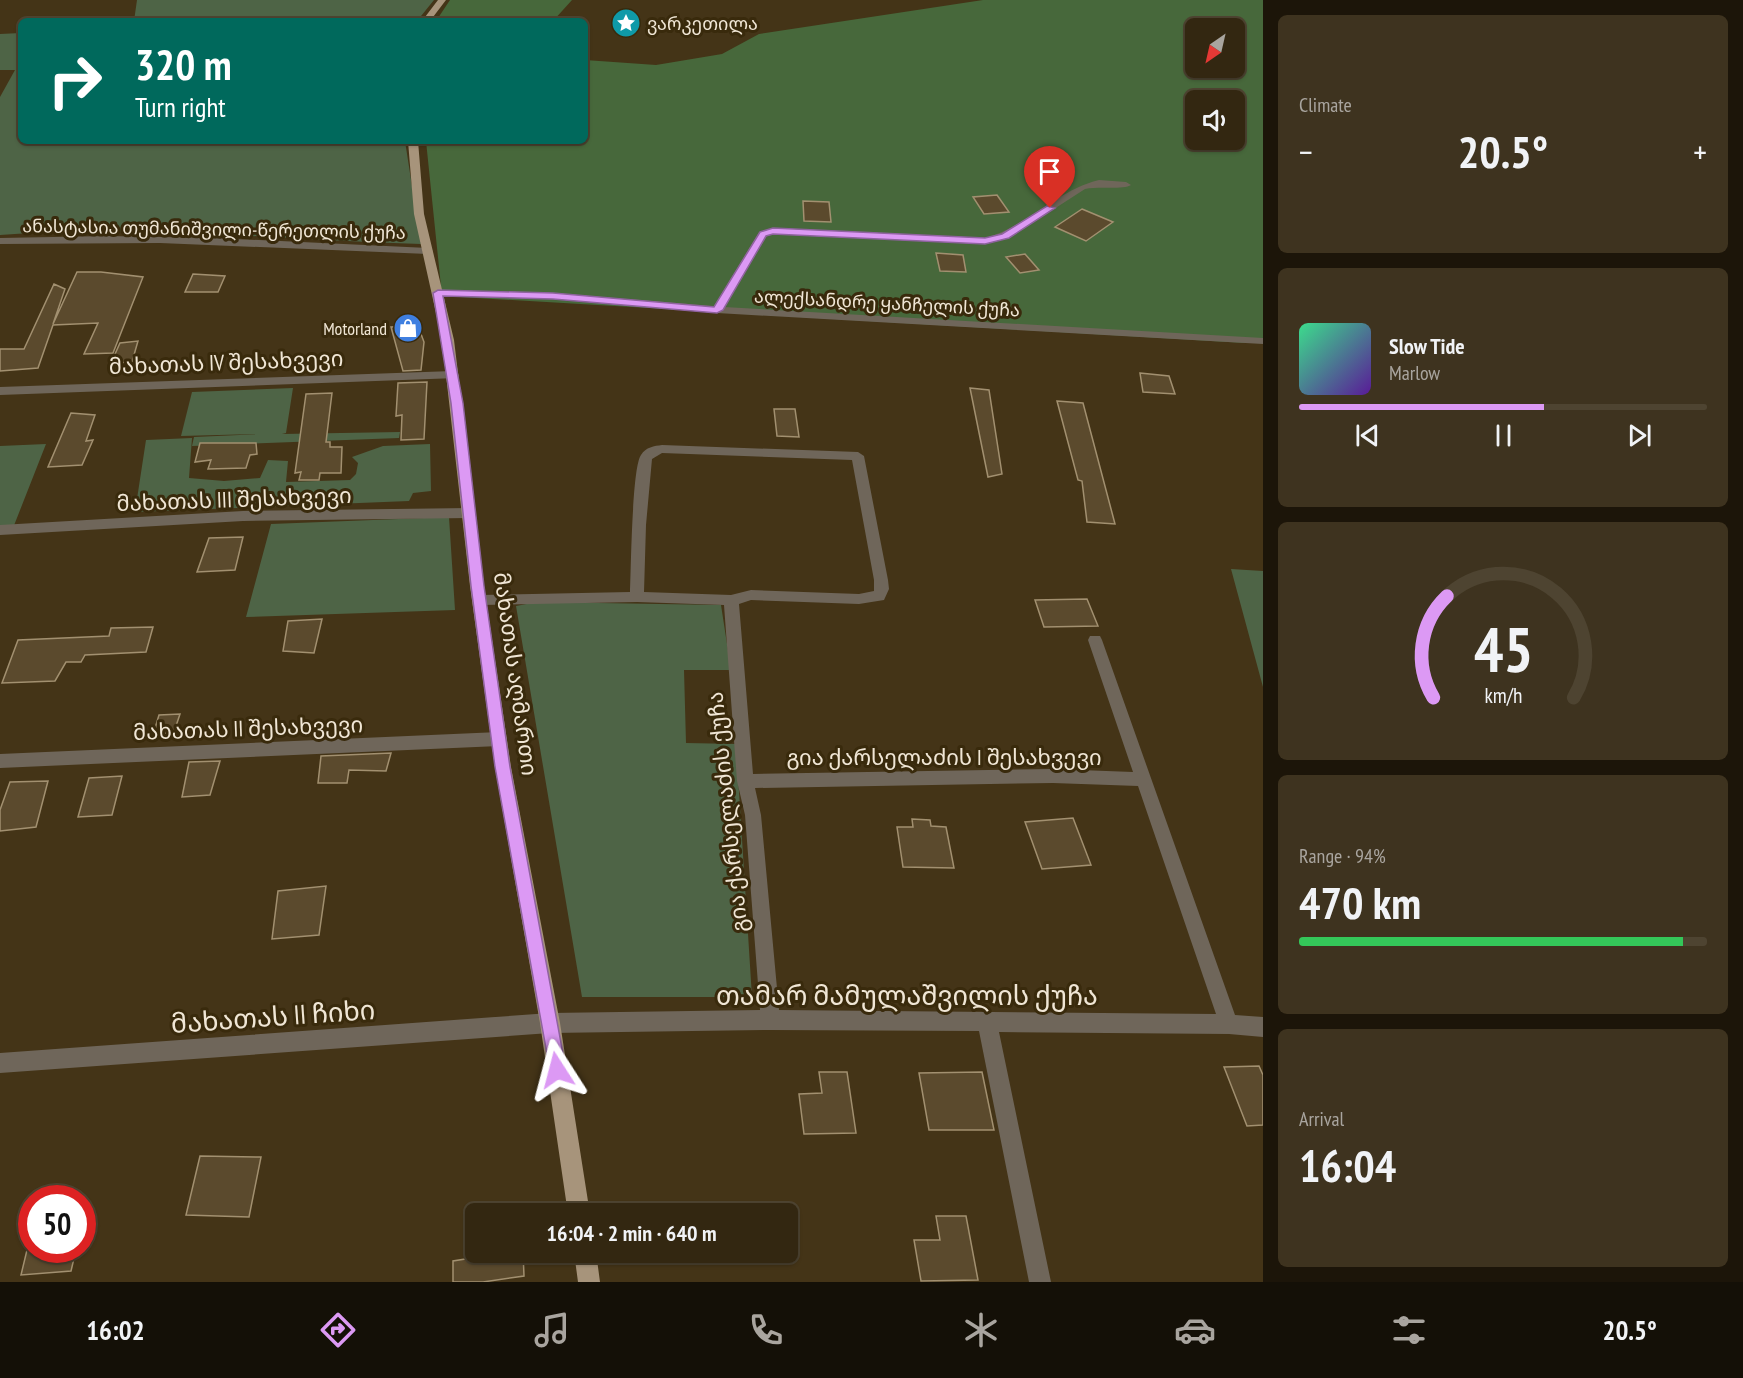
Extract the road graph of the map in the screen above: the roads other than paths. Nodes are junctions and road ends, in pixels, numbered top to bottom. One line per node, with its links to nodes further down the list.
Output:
1 (441, 0): 2 (main road)
2 (428, 18)
3 (413, 144): 6 (main road, მახათას აღმართი)
4 (1126, 185): 8 (street)
5 (0, 241): 6 (street, ანასტასია თუმანიშვილი-წერეთლის ქუჩა)
6 (428, 250): 7 (main road, მახათას აღმართი)
7 (438, 293): 8 (street, ალექსანდრე ყანჩელის ქუჩა); 10 (main road, მახათას აღმართი)
8 (717, 310): 9 (street, ალექსანდრე ყანჩელის ქუჩა)
9 (1262, 342)
10 (453, 375): 11 (street, მახათას IV შესახვევი); 12 (main road, მახათას აღმართი)
11 (0, 391)
12 (469, 513): 13 (street, მახათას III შესახვევი); 15 (main road, მახათას აღმართი)
13 (0, 530)
14 (637, 597): 15 (street); 16 (street); 16 (street)
15 (479, 600): 18 (main road, მახათას აღმართი)
16 (731, 600): 21 (street, გია ქარსელაძის ქუჩა)
17 (1095, 640): 20 (street)
18 (499, 739): 19 (street, მახათას II შესახვევი); 24 (main road, მახათას აღმართი)
19 (0, 761)
20 (1144, 779): 21 (street, გია ქარსელაძის I შესახვევი); 25 (street)
21 (745, 781): 22 (street, გია ქარსელაძის ქუჩა)
22 (770, 1020): 23 (street, თამარ მამულაშვილის ქუჩა); 24 (street, თამარ მამულაშვილის ქუჩა)
23 (987, 1022): 25 (street, თამარ მამულაშვილის ქუჩა); 31 (street)
24 (550, 1023): 27 (street, მახათას II ჩიხი); 28 (main road, მახათას აღმართი)
25 (1229, 1024): 26 (street, თამარ მამულაშვილის ქუჩა)
26 (1263, 1027)
27 (0, 1063)
28 (577, 1203)
29 (586, 1263): 30 (main road)
30 (589, 1282)
31 (1040, 1282)

